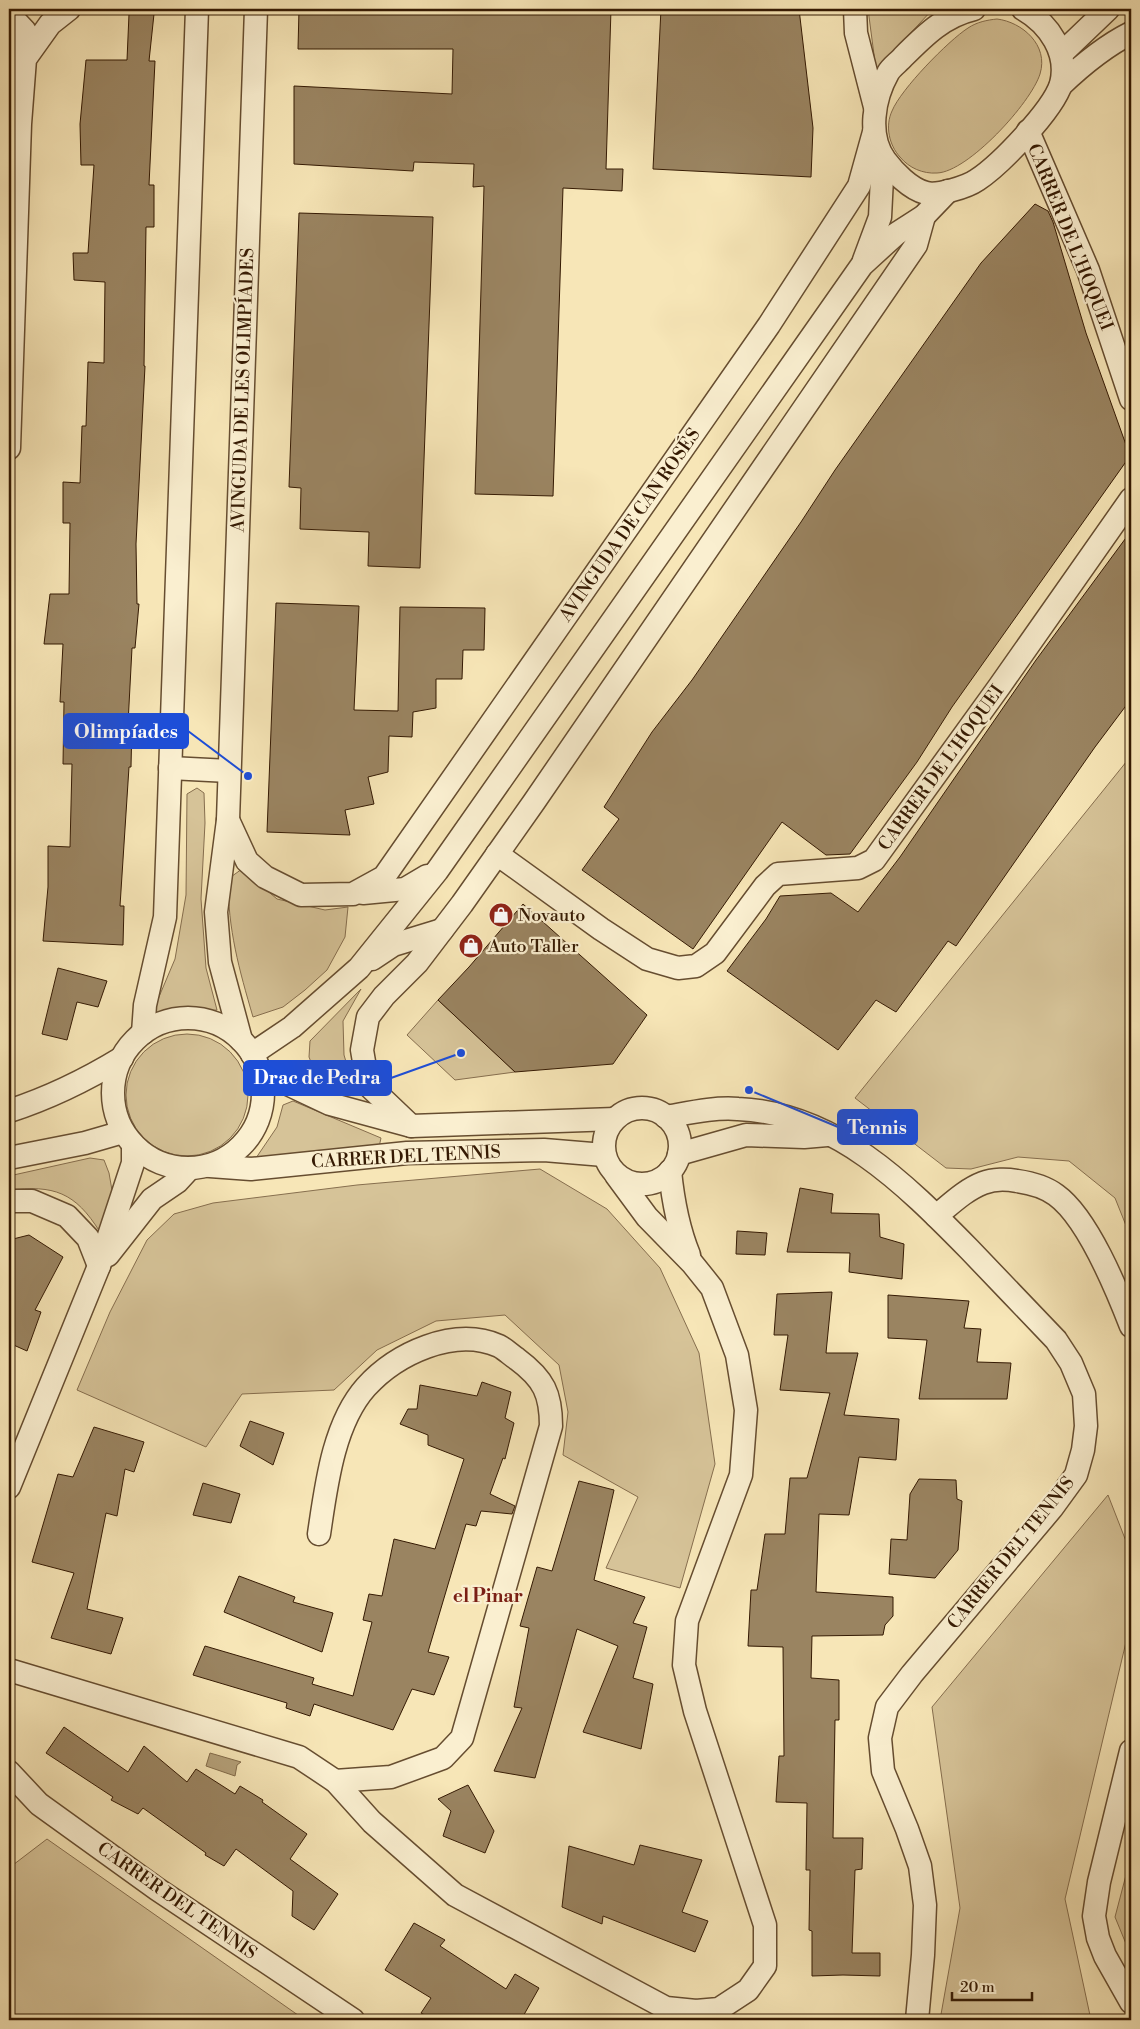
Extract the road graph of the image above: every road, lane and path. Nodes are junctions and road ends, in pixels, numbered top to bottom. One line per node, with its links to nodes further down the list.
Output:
1 (22, 9): 9 (street)
2 (70, 9): 12 (street)
3 (197, 9): 25 (street)
4 (256, 9): 26 (street, AVINGUDA DE LES OLIMPÍADES)
5 (855, 9): 14 (street)
6 (974, 9): 14 (street)
7 (1023, 9): 11 (street)
8 (1108, 9): 11 (street)
9 (9, 12): 12 (street)
10 (1131, 33): 13 (street)
11 (1061, 54): 13 (street)
12 (25, 59): 15 (street)
13 (1060, 84): 16 (street)
14 (875, 107): 17 (street)
15 (14, 114): 23 (street)
16 (1028, 131): 19 (street); 22 (street, CARRER DE L'HOQUEI)
17 (874, 132): 18 (street); 30 (street, AVINGUDA DE CAN ROSÉS)
18 (883, 158): 19 (street); 21 (street, AVINGUDA DE CAN ROSÉS)
19 (948, 191): 20 (street, AVINGUDA DE CAN ROSÉS)
20 (924, 216): 21 (street, AVINGUDA DE CAN ROSÉS); 28 (street, AVINGUDA DE CAN ROSÉS)
21 (862, 265): 29 (street, AVINGUDA DE CAN ROSÉS)
22 (1131, 399)
23 (9, 448)
24 (1131, 499): 28 (street, CARRER DE L'HOQUEI)
25 (170, 768): 26 (street); 33 (street)
26 (229, 771): 27 (street, AVINGUDA DE LES OLIMPÍADES)
27 (228, 820): 30 (street, AVINGUDA DE CAN ROSÉS); 34 (street, AVINGUDA DE LES OLIMPÍADES)
28 (497, 854): 31 (street, AVINGUDA DE CAN ROSÉS)
29 (437, 871): 30 (street, AVINGUDA DE CAN ROSÉS); 32 (street, AVINGUDA DE CAN ROSÉS)
30 (354, 894)
31 (442, 930): 32 (street, AVINGUDA DE CAN ROSÉS); 39 (street, AVINGUDA DE CAN ROSÉS)
32 (359, 968): 34 (street, AVINGUDA DE CAN ROSÉS)
33 (143, 1033): 34 (street); 35 (street)
34 (251, 1055): 39 (street, CARRER DEL TENNIS); 45 (street)
35 (122, 1058): 36 (street); 41 (street)
36 (9, 1111)
37 (666, 1117): 38 (street, CARRER DEL TENNIS); 40 (street, CARRER DEL TENNIS); 44 (street)
38 (615, 1119): 39 (street, CARRER DEL TENNIS); 42 (street)
39 (411, 1126)
40 (831, 1135): 44 (street); 48 (street, CARRER DEL TENNIS)
41 (128, 1138): 43 (street); 45 (street); 50 (street)
42 (604, 1155): 45 (street, CARRER DEL TENNIS); 46 (street)
43 (9, 1158)
44 (675, 1163): 46 (street); 49 (street)
45 (199, 1167): 50 (street)
46 (616, 1175): 49 (street)
47 (9, 1201): 50 (street)
48 (936, 1216): 51 (street); 60 (street, CARRER DEL TENNIS)
49 (692, 1263): 57 (street)
50 (99, 1266): 52 (street)
51 (1131, 1326)
52 (9, 1487)
53 (319, 1534): 57 (street)
54 (9, 1670): 57 (street)
55 (1131, 1751): 58 (street)
56 (9, 1772): 59 (street, CARRER DEL TENNIS)
57 (335, 1782)
58 (1131, 2002)
59 (353, 2020)
60 (917, 2020)

